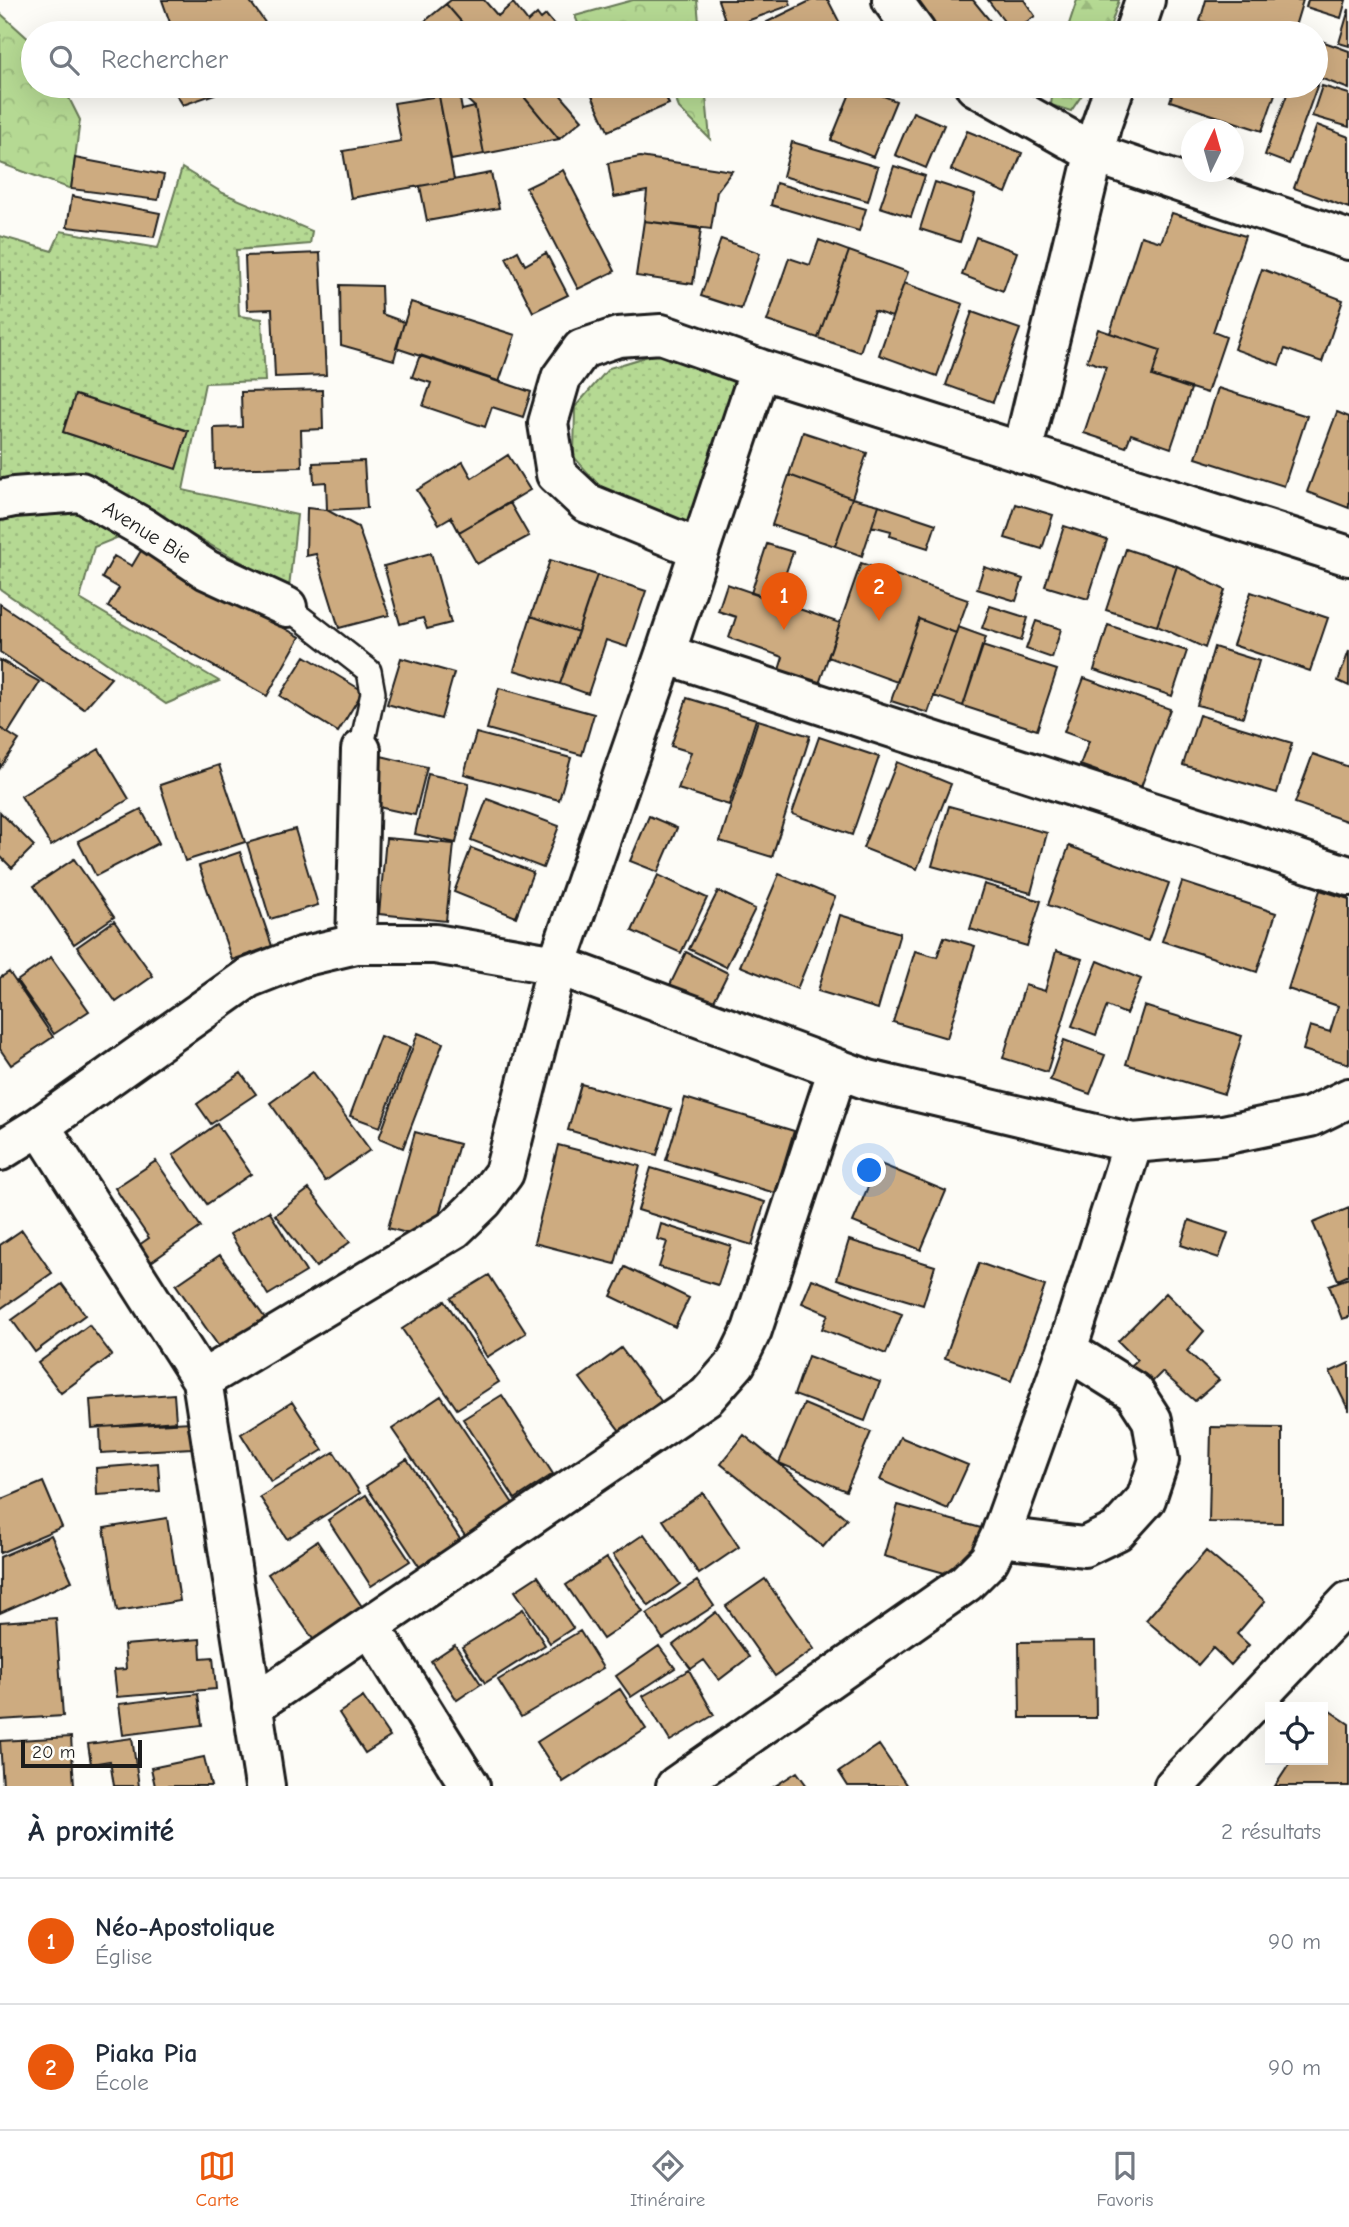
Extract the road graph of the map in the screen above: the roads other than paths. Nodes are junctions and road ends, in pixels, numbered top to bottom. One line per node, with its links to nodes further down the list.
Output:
1 (892, 0): 3 (street)
2 (1145, 0): 4 (street)
3 (907, 21)
4 (1137, 21)
5 (996, 98): 7 (street)
6 (1111, 98): 7 (street)
7 (1096, 154): 8 (street); 10 (street)
8 (1349, 240)
9 (760, 369): 10 (street); 12 (street); 12 (street)
10 (1022, 453): 13 (street)
11 (0, 500): 14 (street, Avenue Bie)
12 (699, 549): 15 (street)
13 (1349, 556)
14 (287, 607): 16 (lane)
15 (665, 653): 17 (street); 19 (street)
16 (361, 750): 18 (street)
17 (1349, 876)
18 (356, 944): 19 (street); 22 (street)
19 (557, 965): 20 (street); 26 (street)
20 (838, 1069): 23 (street); 29 (street)
21 (1349, 1098): 23 (street)
22 (40, 1126): 24 (street); 26 (street)
23 (1133, 1143): 25 (street)
24 (0, 1151)
25 (1067, 1349): 27 (street); 27 (street)
26 (202, 1380): 30 (street)
27 (1000, 1537): 33 (street)
28 (1349, 1601): 34 (street)
29 (370, 1626): 30 (street); 32 (street)
30 (252, 1706): 31 (street)
31 (265, 1786)
32 (470, 1786)
33 (676, 1786)
34 (1174, 1786)

